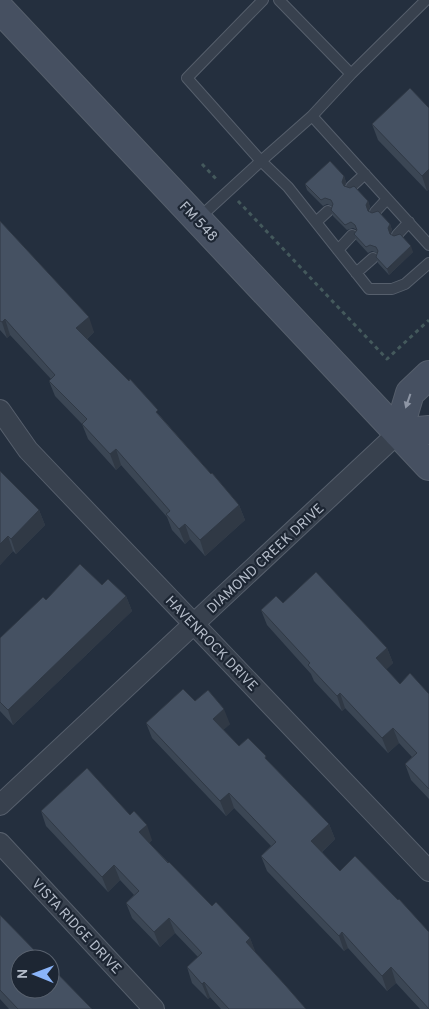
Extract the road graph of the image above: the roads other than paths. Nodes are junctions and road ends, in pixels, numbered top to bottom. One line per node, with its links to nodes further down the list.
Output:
1 (263, 0): 7 (lane)
2 (279, 0): 5 (lane)
3 (426, 0): 5 (lane)
4 (0, 9): 13 (main road, FM 548 / FM 548)
5 (350, 74): 6 (lane)
6 (312, 116): 7 (lane); 8 (lane)
7 (261, 161): 13 (lane); 14 (lane)
8 (365, 174): 9 (lane); 10 (lane)
9 (351, 187)
10 (387, 199): 12 (lane); 15 (lane)
11 (328, 211): 14 (lane)
12 (375, 212)
13 (198, 220): 26 (main road, FM 548 / FM 548)
14 (316, 222): 19 (lane)
15 (409, 222): 17 (lane); 18 (lane)
16 (352, 235): 19 (lane)
17 (397, 236)
18 (429, 245)
19 (338, 250): 22 (lane)
20 (373, 258): 22 (lane)
21 (429, 263): 22 (lane)
22 (356, 274)
23 (429, 375): 26 (main road, one-way to 26)
24 (0, 410): 28 (street, HAVENROCK DRIVE)
25 (429, 430): 26 (main road)
26 (398, 433): 27 (main road, FM 548); 28 (street, DIAMOND CREEK DRIVE)
27 (429, 466)
28 (194, 624): 29 (street, DIAMOND CREEK DRIVE); 31 (street, HAVENROCK DRIVE)
29 (0, 805)
30 (0, 843): 32 (street, VISTA RIDGE DRIVE)
31 (429, 872)
32 (154, 1009)

